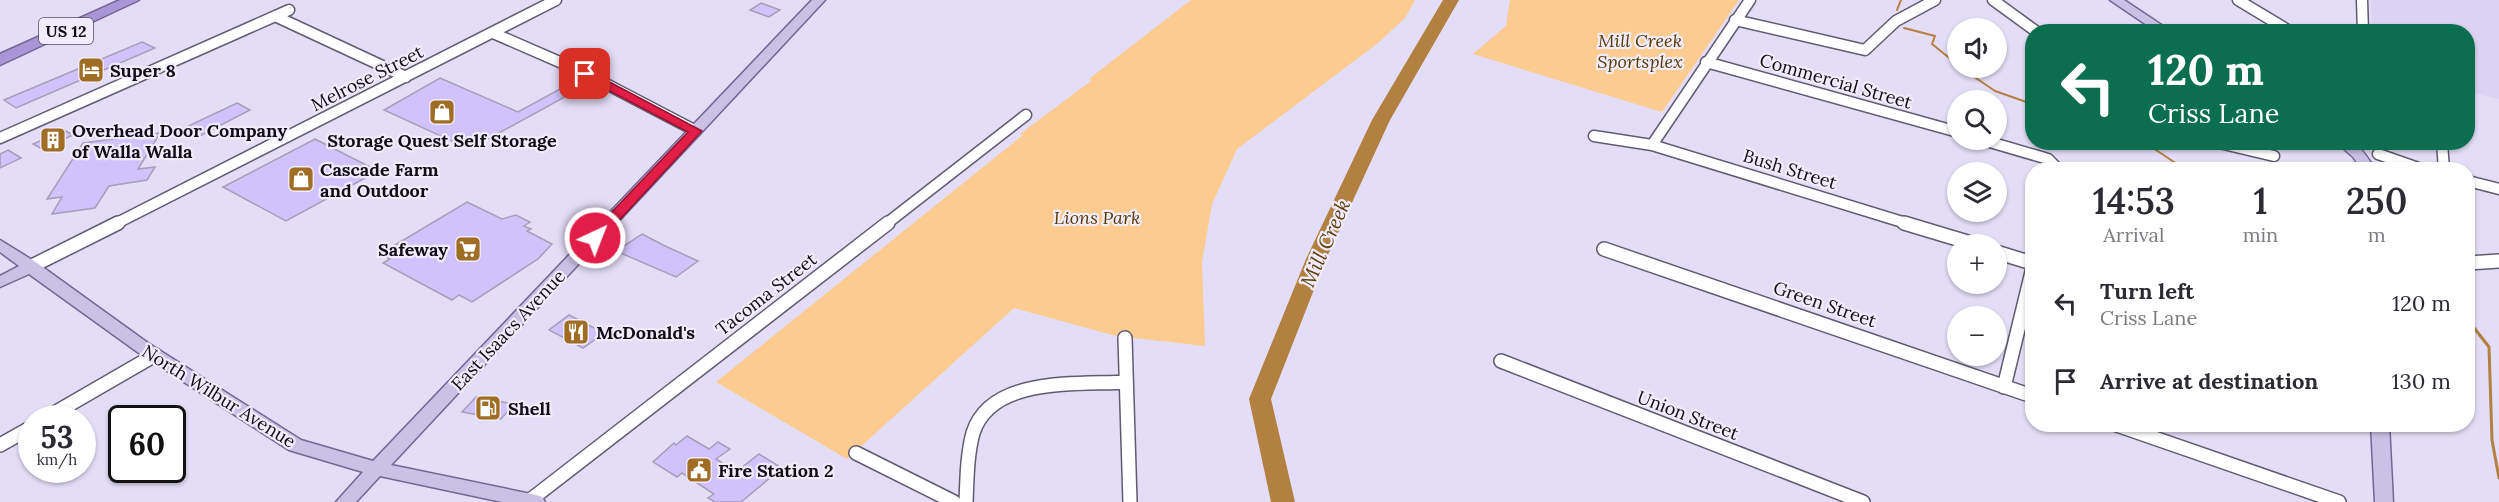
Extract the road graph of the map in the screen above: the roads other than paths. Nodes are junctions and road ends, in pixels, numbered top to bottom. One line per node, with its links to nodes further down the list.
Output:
1 (114, 0): 19 (highway, US 12)
2 (132, 0): 20 (highway, US 12)
3 (556, 0): 18 (street, Melrose Street)
4 (819, 0): 25 (main road, East Isaacs Avenue)
5 (1750, 0): 13 (street)
6 (1935, 0): 13 (street)
7 (1993, 0): 14 (street)
8 (2116, 0): 15 (main road)
9 (2238, 0): 16 (street)
10 (2362, 0): 17 (street)
11 (289, 10): 12 (street)
12 (275, 16): 22 (street); 27 (street)
13 (1735, 20): 21 (street)
14 (2026, 24)
15 (2154, 24)
16 (2278, 24)
17 (2363, 24)
18 (493, 33): 22 (street, Melrose Street); 25 (street)
19 (0, 52)
20 (0, 60)
21 (1706, 62): 24 (street, Commercial Street); 28 (street)
22 (406, 76): 46 (street, Melrose Street)
23 (1026, 115): 62 (street, Tacoma Street)
24 (1947, 129)
25 (696, 131): 61 (main road, East Isaacs Avenue)
26 (1594, 136): 28 (street, Bush Street)
27 (0, 138)
28 (1652, 145): 39 (street, Bush Street)
29 (2007, 147): 34 (street)
30 (2249, 150): 33 (street)
31 (2354, 150): 35 (main road)
32 (2378, 154): 36 (street)
33 (2274, 156)
34 (2050, 162)
35 (2363, 162)
36 (2401, 162)
37 (2475, 183): 38 (street)
38 (2499, 189)
39 (1947, 236)
40 (0, 245): 46 (main road, North Wilbur Avenue)
41 (1604, 249): 53 (street, Green Street)
42 (2007, 255): 43 (street)
43 (2025, 261)
44 (2499, 261): 45 (street)
45 (2475, 263)
46 (32, 266): 47 (main road); 50 (main road, North Wilbur Avenue)
47 (0, 282)
48 (2025, 301): 53 (street)
49 (1125, 338): 52 (street)
50 (155, 356): 55 (street); 61 (main road, North Wilbur Avenue)
51 (1501, 362): 67 (street, Union Street)
52 (1126, 382): 65 (street); 66 (street)
53 (2004, 387): 54 (street, Green Street)
54 (2025, 394)
55 (69, 405)
56 (2137, 432): 68 (street)
57 (2380, 432): 69 (main road)
58 (18, 435): 59 (street)
59 (0, 445)
60 (856, 453): 64 (street)
61 (377, 469): 62 (main road, North Wilbur Avenue); 63 (main road, East Isaacs Avenue)
62 (532, 501)
63 (345, 502)
64 (954, 502)
65 (966, 502)
66 (1130, 502)
67 (1863, 502)
68 (2339, 502)
69 (2384, 502)

